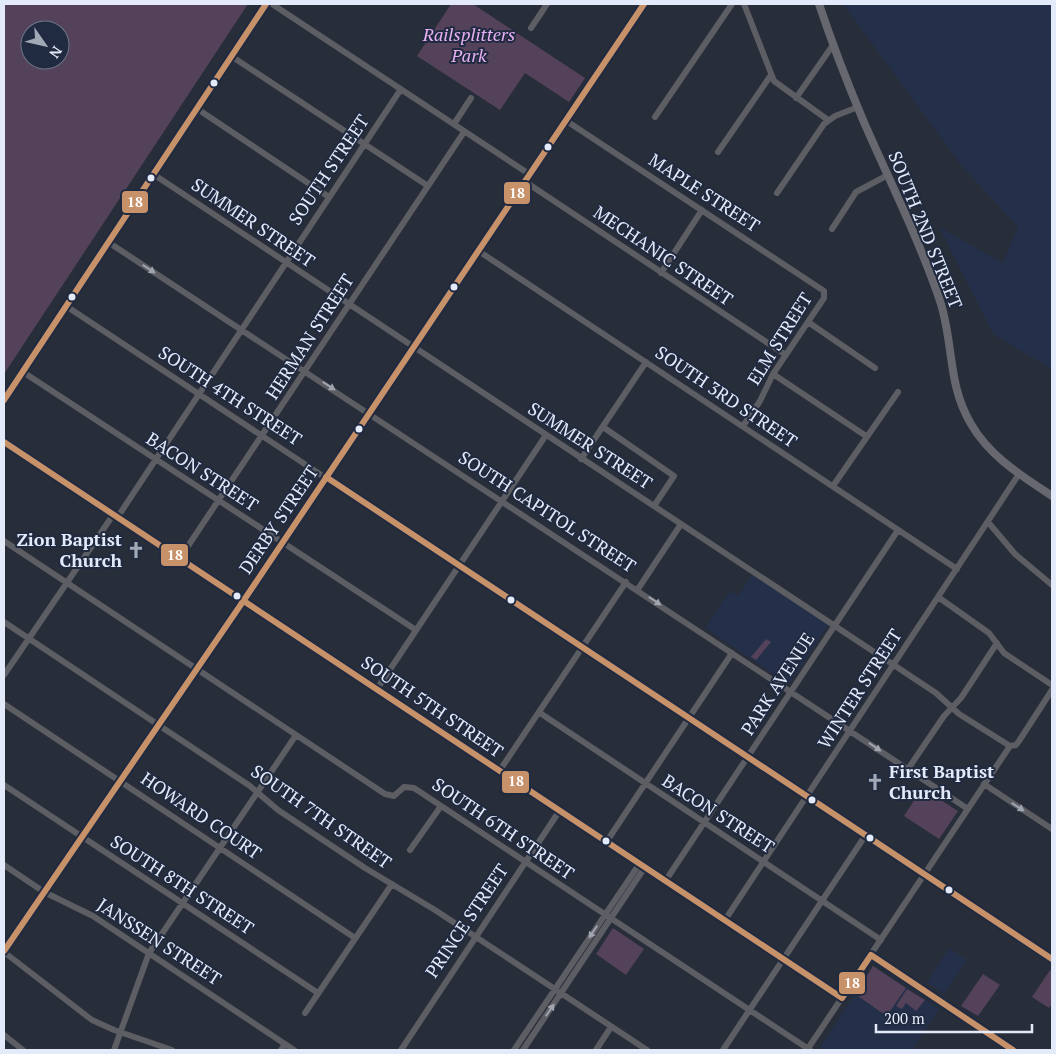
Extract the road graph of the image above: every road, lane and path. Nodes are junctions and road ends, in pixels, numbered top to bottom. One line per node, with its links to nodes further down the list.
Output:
1 (266, 4): 10 (street)
2 (272, 4): 12 (street, MECHANIC STREET)
3 (547, 4): 8 (street)
4 (644, 4): 18 (main road, DERBY STREET)
5 (732, 4): 17 (street)
6 (744, 4): 11 (street)
7 (819, 4): 9 (main road, SOUTH 2ND STREET)
8 (531, 28)
9 (833, 45): 14 (street); 15 (main road, SOUTH 2ND STREET)
10 (231, 56): 16 (street); 22 (street)
11 (771, 75): 14 (street); 23 (street)
12 (401, 89): 20 (street, MECHANIC STREET); 22 (street, SOUTH STREET)
13 (471, 98): 20 (street)
14 (796, 98): 19 (street)
15 (858, 107): 19 (street); 25 (main road, SOUTH 2ND STREET)
16 (196, 108): 24 (street); 29 (street)
17 (655, 117)
18 (566, 120): 26 (main road, DERBY STREET); 30 (street, MAPLE STREET)
19 (828, 120): 28 (street)
20 (454, 124): 21 (street, MECHANIC STREET)
21 (464, 132): 26 (street, MECHANIC STREET); 27 (street, HERMAN STREET)
22 (364, 144): 27 (street); 29 (street, SOUTH STREET)
23 (718, 152)
24 (153, 174): 32 (street); 34 (street, SUMMER STREET)
25 (888, 175): 31 (street); 60 (main road, SOUTH 2ND STREET)
26 (527, 178): 33 (main road, DERBY STREET); 35 (street, MECHANIC STREET)
27 (428, 186): 37 (street, HERMAN STREET)
28 (777, 193)
29 (330, 197): 34 (street, SOUTH STREET)
30 (702, 210): 35 (street); 36 (street, MAPLE STREET)
31 (832, 229)
32 (108, 242): 38 (street); 40 (street, SOUTH CAPITOL STREET, one-way to 40)
33 (477, 250): 41 (main road, DERBY STREET); 43 (street, SOUTH 3RD STREET)
34 (285, 262): 37 (street, SUMMER STREET); 40 (street, SOUTH STREET)
35 (661, 273): 42 (street, MECHANIC STREET)
36 (825, 292): 39 (street, ELM STREET)
37 (348, 305): 41 (street, SUMMER STREET); 45 (street, HERMAN STREET)
38 (66, 306): 46 (street); 49 (street, SOUTH 4TH STREET)
39 (808, 322): 42 (street, ELM STREET); 44 (street)
40 (242, 330): 45 (street, SOUTH CAPITOL STREET); 49 (street, SOUTH STREET)
41 (413, 347): 51 (main road, DERBY STREET); 54 (street, SUMMER STREET)
42 (786, 355): 47 (street, ELM STREET)
43 (646, 362): 52 (street, SOUTH 3RD STREET); 53 (street)
44 (876, 368)
45 (306, 371): 51 (street, SOUTH CAPITOL STREET, one-way to 51); 55 (street, HERMAN STREET)
46 (22, 372): 50 (street); 59 (street, BACON STREET)
47 (773, 374): 52 (street, ELM STREET); 56 (street)
48 (898, 392): 56 (street)
49 (200, 394): 55 (street, SOUTH 4TH STREET); 59 (street, SOUTH STREET)
50 (4, 400)
51 (369, 414): 61 (main road, DERBY STREET); 65 (street, SOUTH CAPITOL STREET)
52 (743, 426): 62 (street, SOUTH 3RD STREET)
53 (603, 427): 58 (street); 66 (street)
54 (546, 435): 58 (street, SUMMER STREET); 65 (street)
55 (262, 436): 61 (street, SOUTH 4TH STREET); 64 (street, HERMAN STREET)
56 (866, 436): 62 (street)
57 (4, 442): 67 (street, SOUTH 5TH STREET)
58 (581, 459): 66 (street, SUMMER STREET)
59 (156, 460): 64 (street, BACON STREET); 67 (street, SOUTH STREET)
60 (1020, 474): 63 (main road, SOUTH 2ND STREET); 68 (street, WINTER STREET)
61 (326, 477): 72 (main road, DERBY STREET); 74 (street, SOUTH 4TH STREET)
62 (833, 486): 70 (street, SOUTH 3RD STREET)
63 (1052, 496)
64 (219, 500): 72 (street, BACON STREET); 73 (street, HERMAN STREET)
65 (502, 501): 74 (street); 77 (street, SOUTH CAPITOL STREET)
66 (654, 506): 69 (street, SUMMER STREET)
67 (115, 517): 73 (street, SOUTH 5TH STREET); 76 (street, SOUTH STREET)
68 (988, 522): 75 (street, WINTER STREET); 78 (street)
69 (681, 524): 79 (street); 83 (street, SUMMER STREET)
70 (898, 530): 75 (street, SOUTH 3RD STREET); 83 (street, PARK AVENUE)
71 (4, 541): 76 (street, SOUTH 6TH STREET)
72 (283, 542): 81 (main road, DERBY STREET); 84 (street, BACON STREET)
73 (180, 558): 81 (street, SOUTH 5TH STREET)
74 (459, 566): 84 (street); 87 (street, SOUTH 4TH STREET)
75 (957, 569): 80 (street, WINTER STREET)
76 (67, 582): 85 (street, SOUTH STREET); 90 (street, SOUTH 6TH STREET)
77 (626, 582): 79 (street, SOUTH CAPITOL STREET); 87 (street)
78 (1052, 585)
79 (638, 589): 88 (street, SOUTH CAPITOL STREET, one-way to 88)
80 (938, 597): 86 (street); 89 (street, WINTER STREET)
81 (244, 600): 90 (main road, DERBY STREET); 93 (street, SOUTH 5TH STREET)
82 (4, 622): 85 (street, SOUTH 7TH STREET)
83 (834, 626): 89 (street, SUMMER STREET); 95 (street, PARK AVENUE)
84 (416, 630): 93 (street)
85 (28, 639): 91 (street, SOUTH STREET); 100 (street, SOUTH 7TH STREET)
86 (996, 643): 92 (street); 97 (street)
87 (582, 648): 98 (street); 99 (street, SOUTH 4TH STREET)
88 (732, 653): 95 (street, SOUTH CAPITOL STREET); 99 (street)
89 (894, 665): 97 (street, SUMMER STREET); 101 (street, WINTER STREET)
90 (197, 669): 100 (main road, DERBY STREET); 102 (street, SOUTH 6TH STREET)
91 (4, 675)
92 (1052, 685)
93 (377, 689): 106 (street, SOUTH 5TH STREET)
94 (1052, 690): 103 (street)
95 (791, 692): 101 (street, SOUTH CAPITOL STREET); 104 (street, PARK AVENUE)
96 (4, 704): 107 (street, HOWARD COURT)
97 (952, 707): 103 (street, SUMMER STREET); 105 (street)
98 (540, 712): 106 (street); 108 (street, BACON STREET)
99 (689, 718): 104 (street, SOUTH 4TH STREET); 108 (street)
100 (158, 725): 107 (main road, DERBY STREET); 111 (street, SOUTH 7TH STREET)
101 (851, 731): 105 (street, SOUTH CAPITOL STREET, one-way to 105); 112 (street, WINTER STREET)
102 (296, 734): 111 (street); 113 (street, SOUTH 6TH STREET)
103 (1010, 746): 109 (street)
104 (748, 757): 112 (street, SOUTH 4TH STREET); 116 (street, PARK AVENUE)
105 (908, 769): 114 (street, SOUTH CAPITOL STREET)
106 (500, 770): 115 (street, SOUTH 5TH STREET)
107 (120, 780): 119 (main road, DERBY STREET); 121 (street, HOWARD COURT)
108 (645, 783): 116 (street, BACON STREET); 120 (street)
109 (984, 784): 114 (street); 117 (street, one-way to 117)
110 (4, 785): 119 (street, SOUTH 8TH STREET)
111 (258, 792): 121 (street); 129 (street, SOUTH 7TH STREET)
112 (807, 797): 118 (street, SOUTH 4TH STREET); 124 (street, WINTER STREET)
113 (441, 806): 122 (street); 123 (street, SOUTH 6TH STREET)
114 (968, 809): 127 (street)
115 (560, 810): 120 (street, SOUTH 5TH STREET); 123 (street, PRINCE STREET)
116 (705, 822): 124 (street, BACON STREET); 128 (street, PARK AVENUE)
117 (1052, 829)
118 (865, 836): 127 (street, SOUTH 4TH STREET); 131 (street)
119 (81, 837): 130 (main road, DERBY STREET); 132 (street, SOUTH 8TH STREET)
120 (607, 841): 126 (street, SOUTH 5TH STREET)
121 (221, 847): 132 (street); 136 (street, HOWARD COURT)
122 (410, 850)
123 (525, 861): 133 (street, SOUTH 6TH STREET); 135 (street, PRINCE STREET)
124 (764, 862): 131 (street, BACON STREET); 134 (street, WINTER STREET)
125 (4, 865): 130 (street, JANSSEN STREET)
126 (642, 865): 128 (street, SOUTH 5TH STREET); 133 (street)
127 (925, 875): 137 (street); 142 (street, SOUTH 4TH STREET)
128 (666, 880): 134 (street, SOUTH 5TH STREET)
129 (392, 884): 135 (street, SOUTH 7TH STREET); 136 (street)
130 (44, 892): 138 (main road, DERBY STREET); 139 (street, JANSSEN STREET)
131 (822, 901): 137 (street, BACON STREET); 141 (street)
132 (182, 903): 139 (street); 144 (street, SOUTH 8TH STREET)
133 (608, 916): 143 (street); 146 (street, SOUTH 6TH STREET)
134 (725, 920): 141 (street, SOUTH 5TH STREET)
135 (475, 936): 143 (street, SOUTH 7TH STREET); 158 (street, PRINCE STREET)
136 (356, 938): 144 (street)
137 (881, 940): 140 (street)
138 (4, 949): 149 (street)
139 (148, 953): 149 (street); 151 (street, JANSSEN STREET)
140 (871, 956): 145 (street); 165 (street)
141 (784, 959): 145 (street, SOUTH 5TH STREET); 146 (street)
142 (1052, 959)
143 (558, 992): 148 (street, SOUTH 7TH STREET); 159 (street); 160 (street, one-way to 143)
144 (318, 993): 147 (street)
145 (842, 998): 164 (street)
146 (750, 1010): 163 (street); 164 (street, SOUTH 6TH STREET)
147 (305, 1012)
148 (611, 1027): 161 (street); 162 (street, SOUTH 7TH STREET)
149 (120, 1033): 154 (street); 155 (street)
150 (4, 1035): 152 (street)
151 (285, 1044): 156 (street); 157 (street, JANSSEN STREET)
152 (14, 1048): 153 (street)
153 (23, 1050)
154 (114, 1050)
155 (172, 1050)
156 (281, 1050)
157 (294, 1050)
158 (401, 1050)
159 (514, 1050)
160 (523, 1050)
161 (596, 1050)
162 (647, 1050)
163 (723, 1050)
164 (809, 1050)
165 (1013, 1050)

